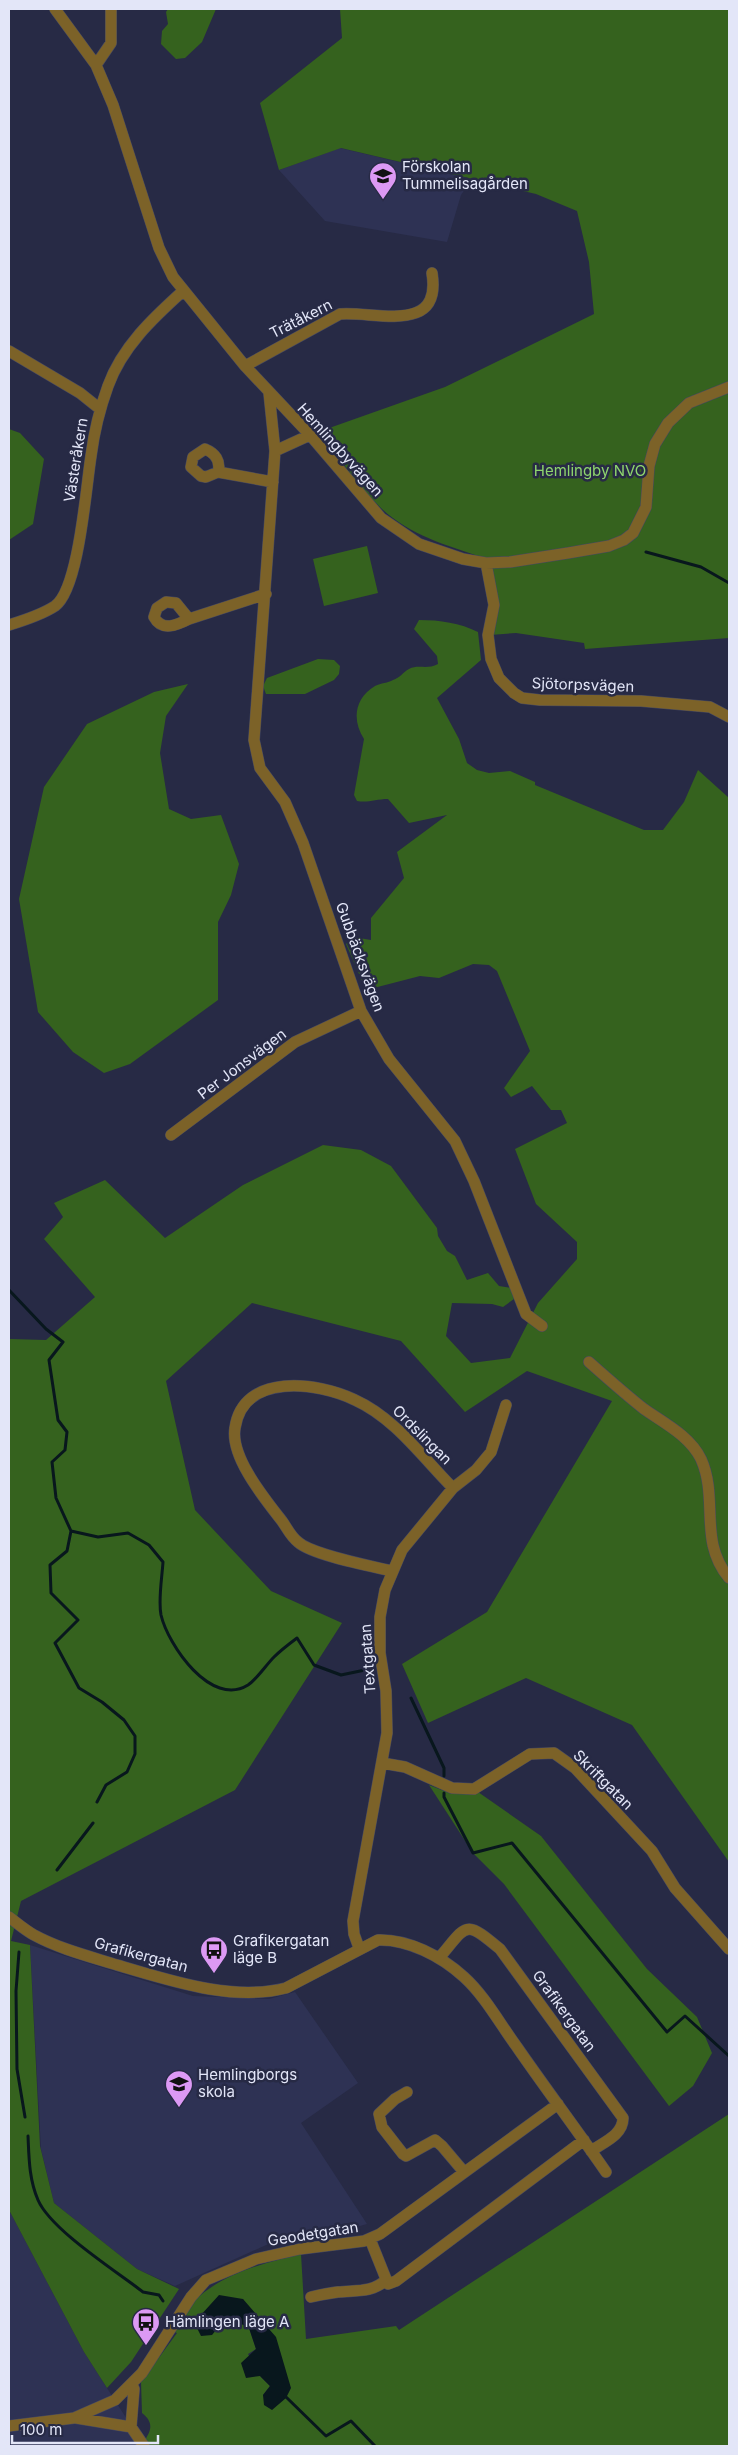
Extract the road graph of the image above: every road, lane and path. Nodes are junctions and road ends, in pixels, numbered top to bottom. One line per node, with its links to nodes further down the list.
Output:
1 (55, 9): 3 (street, Hemlingbyvägen)
2 (111, 9): 3 (street)
3 (96, 65): 5 (street, Hemlingbyvägen)
4 (432, 273): 7 (street, Trätåkern)
5 (183, 291): 7 (street, Hemlingbyvägen); 10 (street, Västeråkern)
6 (9, 351): 10 (street)
7 (245, 366): 9 (street, Hemlingbyvägen)
8 (729, 387): 15 (street, Hemlingbyvägen)
9 (269, 394): 11 (street, Hemlingbyvägen); 12 (street, Gubbäcksvägen)
10 (100, 409): 18 (street, Västeråkern)
11 (310, 435): 12 (street); 15 (street, Hemlingbyvägen)
12 (276, 450): 14 (street, Gubbäcksvägen)
13 (218, 472): 14 (street)
14 (273, 482): 16 (street, Gubbäcksvägen)
15 (486, 563): 19 (street, Sjötorpsvägen)
16 (266, 594): 17 (street); 20 (street, Gubbäcksvägen)
17 (189, 620)
18 (9, 625)
19 (729, 718)
20 (361, 1011): 21 (street, Per Jonsvägen); 22 (street, Gubbäcksvägen)
21 (171, 1135)
22 (542, 1326)
23 (589, 1362): 27 (street)
24 (506, 1405): 25 (street, Textgatan)
25 (453, 1488): 26 (street, Textgatan); 26 (street, Ordslingan)
26 (392, 1571): 28 (street, Textgatan)
27 (729, 1578)
28 (382, 1763): 30 (street, Textgatan); 31 (street, Skriftgatan)
29 (9, 1917): 30 (street, Grafikergatan)
30 (360, 1948): 32 (street, Grafikergatan)
31 (729, 1949)
32 (439, 1958): 34 (street, Grafikergatan); 36 (street, Grafikergatan)
33 (407, 2092): 37 (street)
34 (558, 2104): 35 (street, Grafikergatan); 37 (street, Geodetgatan)
35 (584, 2140): 36 (street, Grafikergatan); 40 (street)
36 (591, 2150): 38 (street, Grafikergatan)
37 (464, 2172): 39 (street, Geodetgatan)
38 (606, 2172)
39 (370, 2239): 40 (street); 42 (street, Geodetgatan)
40 (386, 2280): 41 (street)
41 (311, 2297)
42 (132, 2385): 43 (street, Geodetgatan); 45 (street)
43 (74, 2418): 44 (street, Geodetgatan); 45 (street)
44 (9, 2426)
45 (131, 2427): 46 (street)
46 (144, 2446)

